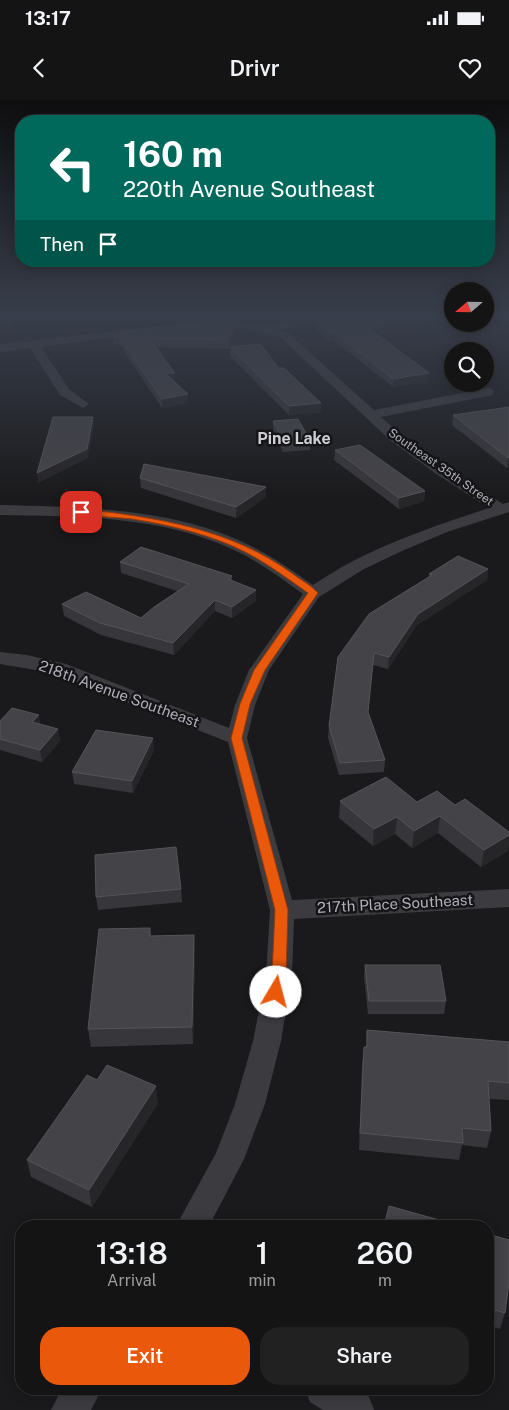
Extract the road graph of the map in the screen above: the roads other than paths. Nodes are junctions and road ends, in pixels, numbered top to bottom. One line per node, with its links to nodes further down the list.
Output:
1 (54, 376): 4 (street)
2 (328, 376): 5 (street, Southeast 35th Street)
3 (488, 392): 5 (street)
4 (83, 404)
5 (370, 415): 6 (street, Southeast 35th Street)
6 (505, 508): 8 (street)
7 (0, 510): 8 (street)
8 (313, 593): 10 (street)
9 (0, 658): 10 (street, 218th Avenue Southeast)
10 (237, 738): 12 (street)
11 (509, 898): 12 (street, 217th Place Southeast)
12 (282, 910): 13 (street)
13 (195, 1220)
14 (80, 1395): 16 (street)
15 (333, 1395): 17 (street)
16 (69, 1410)
17 (356, 1410)

